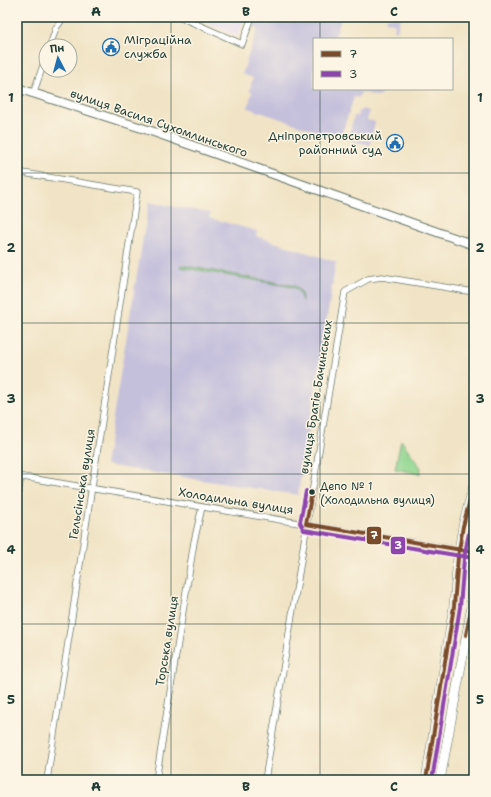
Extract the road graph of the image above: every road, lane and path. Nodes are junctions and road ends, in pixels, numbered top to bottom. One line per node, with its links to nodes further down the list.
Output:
1 (64, 17): 4 (street)
2 (180, 17): 3 (street)
3 (252, 17)
4 (53, 38)
5 (39, 78): 7 (street)
6 (17, 88): 7 (main road, вулиця Василя Сухомлинського)
7 (33, 94): 9 (main road, вулиця Василя Сухомлинського)
8 (17, 172): 13 (street, Гельсінська вулиця)
9 (474, 245)
10 (474, 292): 16 (street, вулиця Братів Бачинських)
11 (19, 476): 13 (street, Холодильна вулиця); 14 (street)
12 (474, 485): 24 (main road)
13 (92, 488): 15 (street, Холодильна вулиця); 21 (street, Гельсінська вулиця)
14 (17, 498)
15 (202, 507): 16 (street, Холодильна вулиця); 22 (street, Торська вулиця)
16 (306, 524): 17 (street, Холодильна вулиця, bridge); 23 (street, вулиця Братів Бачинських)
17 (474, 552)
18 (474, 558): 20 (main road)
19 (474, 594): 20 (main road)
20 (471, 609): 25 (main road)
21 (47, 780)
22 (156, 780)
23 (264, 780)
24 (426, 780)
25 (440, 780)

